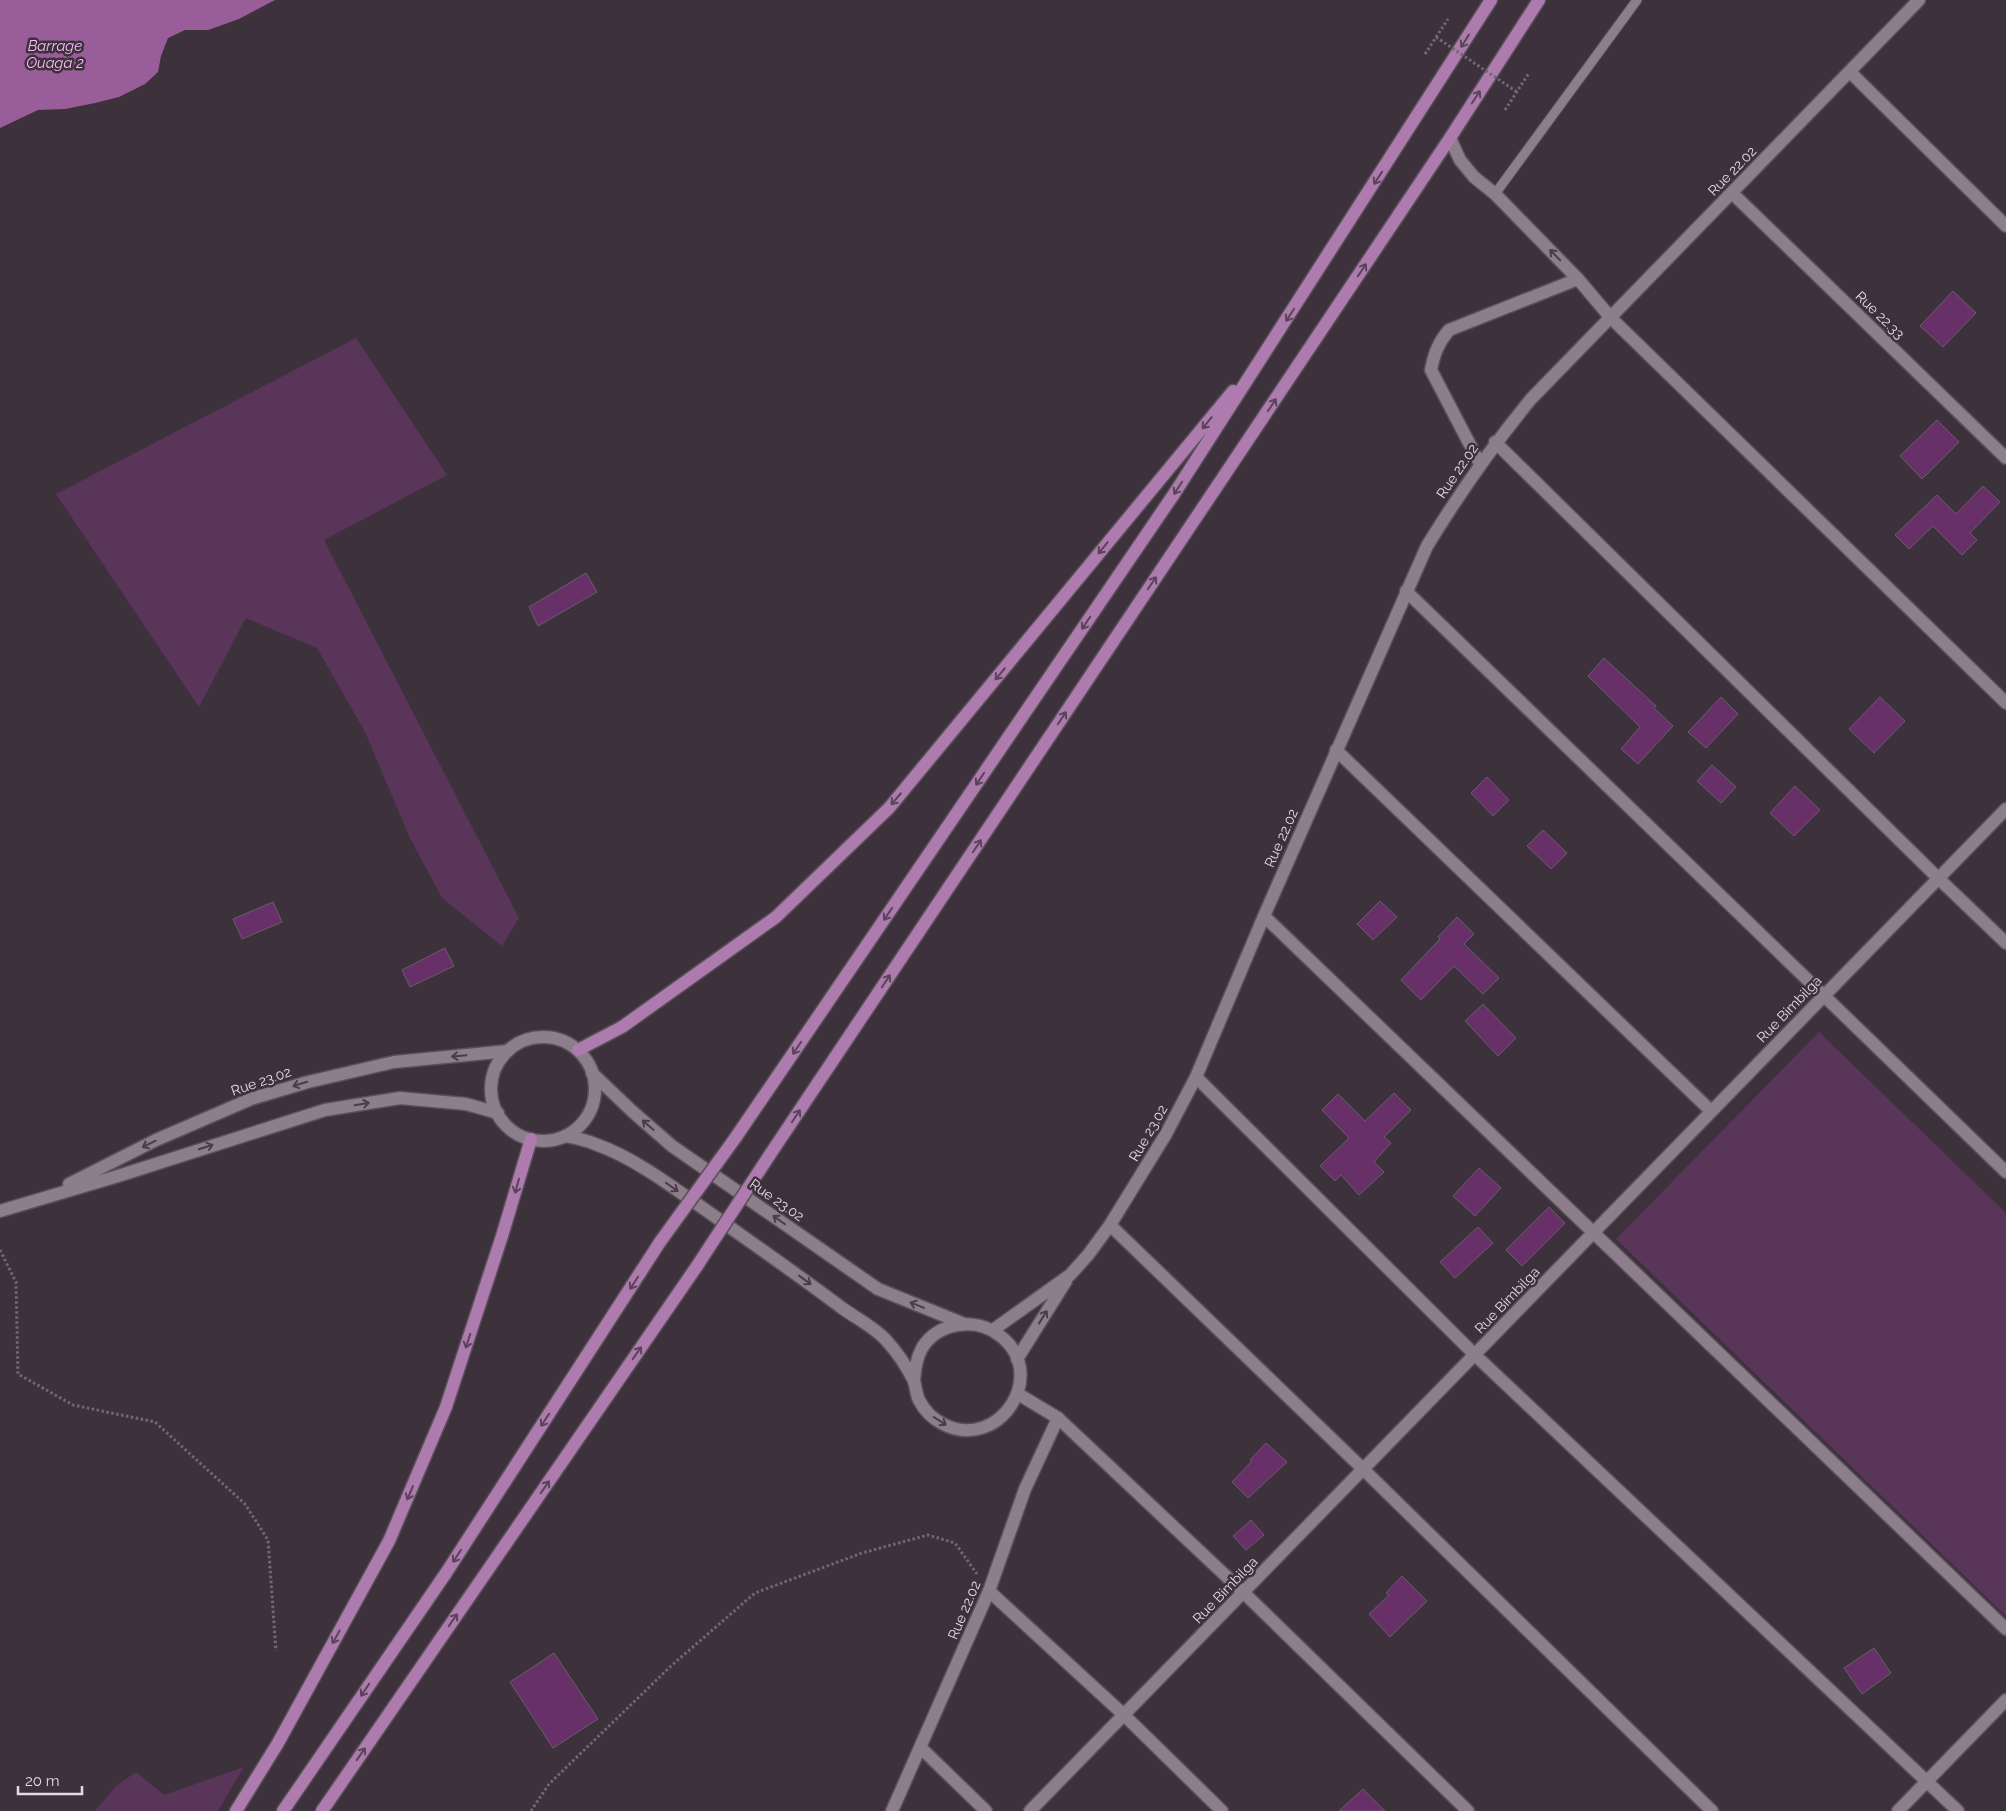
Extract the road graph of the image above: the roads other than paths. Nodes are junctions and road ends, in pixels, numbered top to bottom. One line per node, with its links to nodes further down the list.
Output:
1 (1491, 0): 12 (main road, one-way to 12)
2 (1539, 0): 6 (main road, one-way to 2)
3 (1637, 0): 8 (lane)
4 (1919, 0): 5 (street, Rue 22.02)
5 (1850, 72): 7 (street, Rue 22.02); 9 (street)
6 (1450, 138): 8 (street); 55 (main road, one-way to 6, bridge)
7 (1732, 193): 11 (street, Rue 22.02); 14 (street, Rue 22.33)
8 (1495, 194): 10 (street, one-way to 8)
9 (2006, 226)
10 (1578, 279): 11 (street); 15 (street)
11 (1610, 318): 13 (street, Rue 22.02); 17 (street)
12 (1271, 345): 24 (main road, one-way to 24); 54 (main road, one-way to 54, bridge)
13 (1495, 442): 15 (street, Rue 22.02); 20 (street)
14 (2006, 458)
15 (1480, 464): 16 (street, Rue 22.02)
16 (1406, 591): 18 (street, Rue 22.02); 23 (street)
17 (2006, 703)
18 (1336, 750): 21 (street, Rue 22.02); 28 (street)
19 (2006, 809): 20 (street, Rue Bimbilga)
20 (1938, 878): 22 (street); 23 (street, Rue Bimbilga)
21 (1264, 916): 27 (street, Rue 22.02); 36 (street)
22 (2006, 943)
23 (1824, 994): 28 (street, Rue Bimbilga); 32 (street)
24 (578, 1050): 25 (street, Rue 23.02); 26 (street, Rue 23.02)
25 (508, 1051): 29 (street, Rue 23.02); 33 (street, Rue 23.02, one-way to 33)
26 (592, 1073): 30 (street, Rue 23.02); 38 (street, Rue 23.02, one-way to 26)
27 (1196, 1077): 35 (street, Rue 23.02); 40 (street)
28 (1711, 1111): 36 (street, Rue Bimbilga)
29 (498, 1113): 31 (street, Rue 23.02); 33 (street, Rue 23.02, one-way to 29)
30 (565, 1136): 31 (street, Rue 23.02); 42 (street, Rue 23.02, one-way to 42)
31 (531, 1139): 53 (main road, one-way to 53)
32 (2006, 1172)
33 (42, 1197): 34 (street, Rue 23.02)
34 (0, 1211)
35 (1110, 1225): 37 (street, Rue 23.02); 45 (street)
36 (1592, 1233): 40 (street, Rue Bimbilga); 48 (street)
37 (1070, 1275): 39 (street, Rue 23.02); 41 (street, Rue 23.02, one-way to 37)
38 (962, 1323): 39 (street, Rue 23.02); 42 (street, Rue 23.02)
39 (993, 1330): 41 (street, Rue 23.02)
40 (1475, 1355): 45 (street, Rue Bimbilga); 52 (street)
41 (1017, 1358): 43 (street, Rue 23.02)
42 (914, 1382): 43 (street, Rue 23.02, one-way to 43)
43 (1018, 1394): 44 (street)
44 (1058, 1418): 46 (street, Rue 22.02); 47 (street)
45 (1363, 1469): 47 (street, Rue Bimbilga); 61 (street)
46 (989, 1591): 50 (street); 51 (street, Rue 22.02)
47 (1243, 1592): 50 (street, Rue Bimbilga); 60 (street)
48 (2006, 1629)
49 (2006, 1700): 52 (street)
50 (1124, 1715): 58 (street, Rue Bimbilga); 59 (street)
51 (921, 1748): 56 (street, Rue 22.02); 57 (street)
52 (1927, 1781): 62 (street); 63 (street)
53 (236, 1811)
54 (282, 1811)
55 (322, 1811)
56 (892, 1811)
57 (986, 1811)
58 (1030, 1811)
59 (1222, 1811)
60 (1468, 1811)
61 (1712, 1811)
62 (1898, 1811)
63 (1958, 1811)

